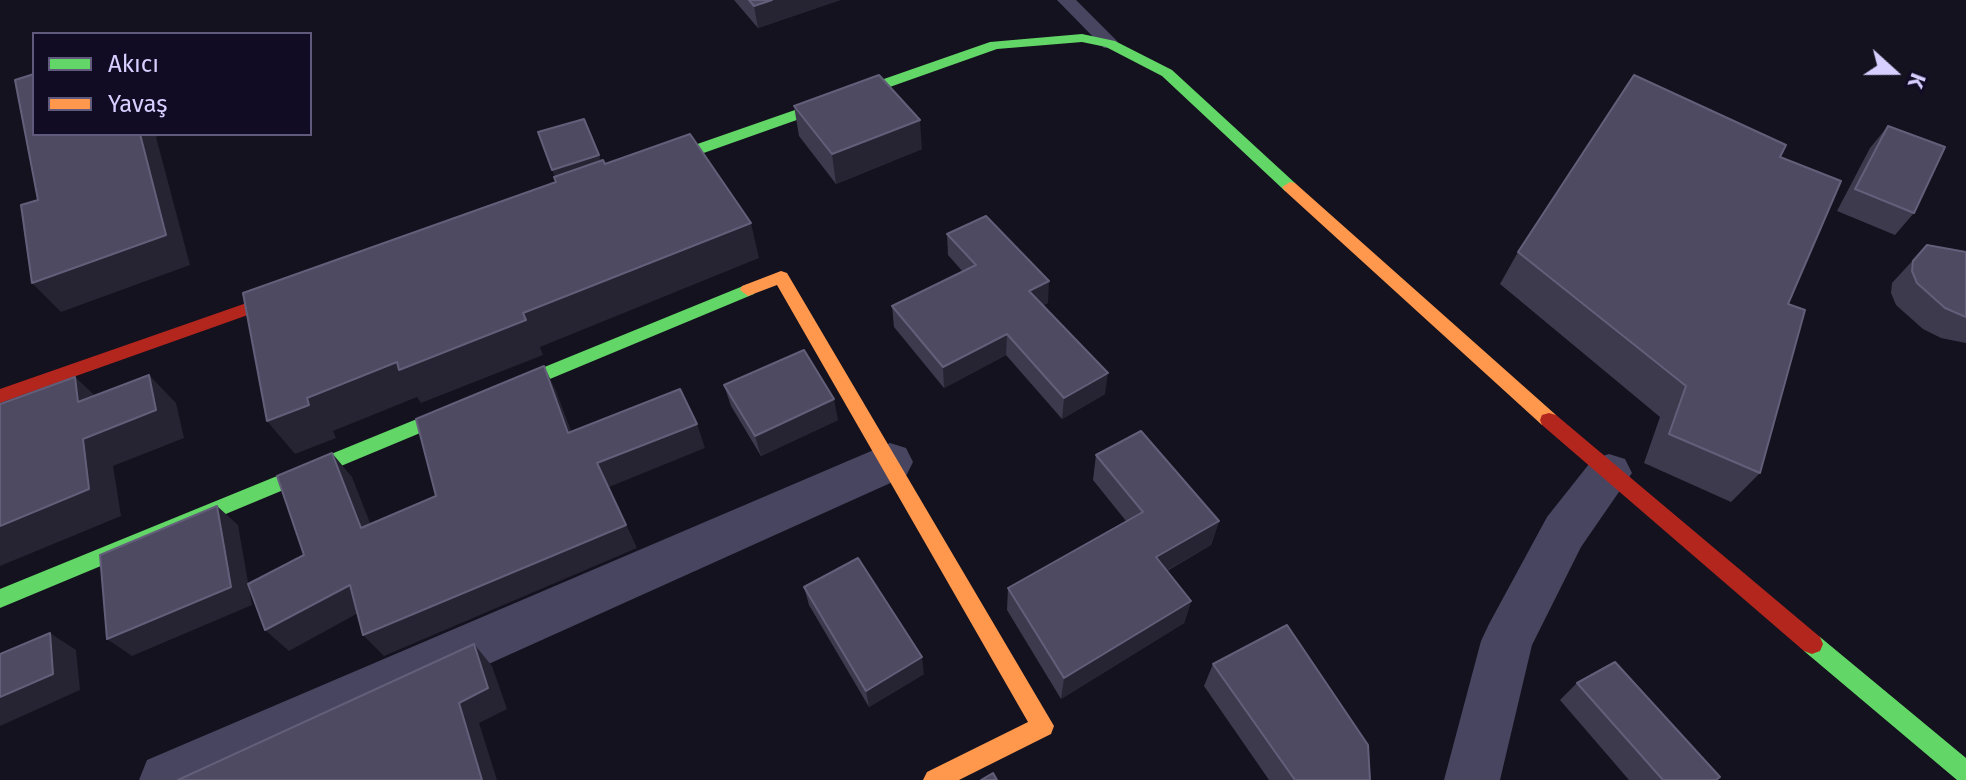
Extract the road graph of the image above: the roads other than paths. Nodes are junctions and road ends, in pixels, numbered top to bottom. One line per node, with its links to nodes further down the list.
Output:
1 (1066, 0): 2 (lane)
2 (1110, 44): 3 (street); 7 (street)
3 (633, 172)
4 (317, 284): 5 (street)
5 (0, 396)
6 (890, 462): 8 (street); 10 (street); 11 (street)
7 (1609, 473): 9 (street); 12 (street)
8 (0, 599)
9 (1966, 773)
10 (167, 780)
11 (935, 780)
12 (1472, 780)

